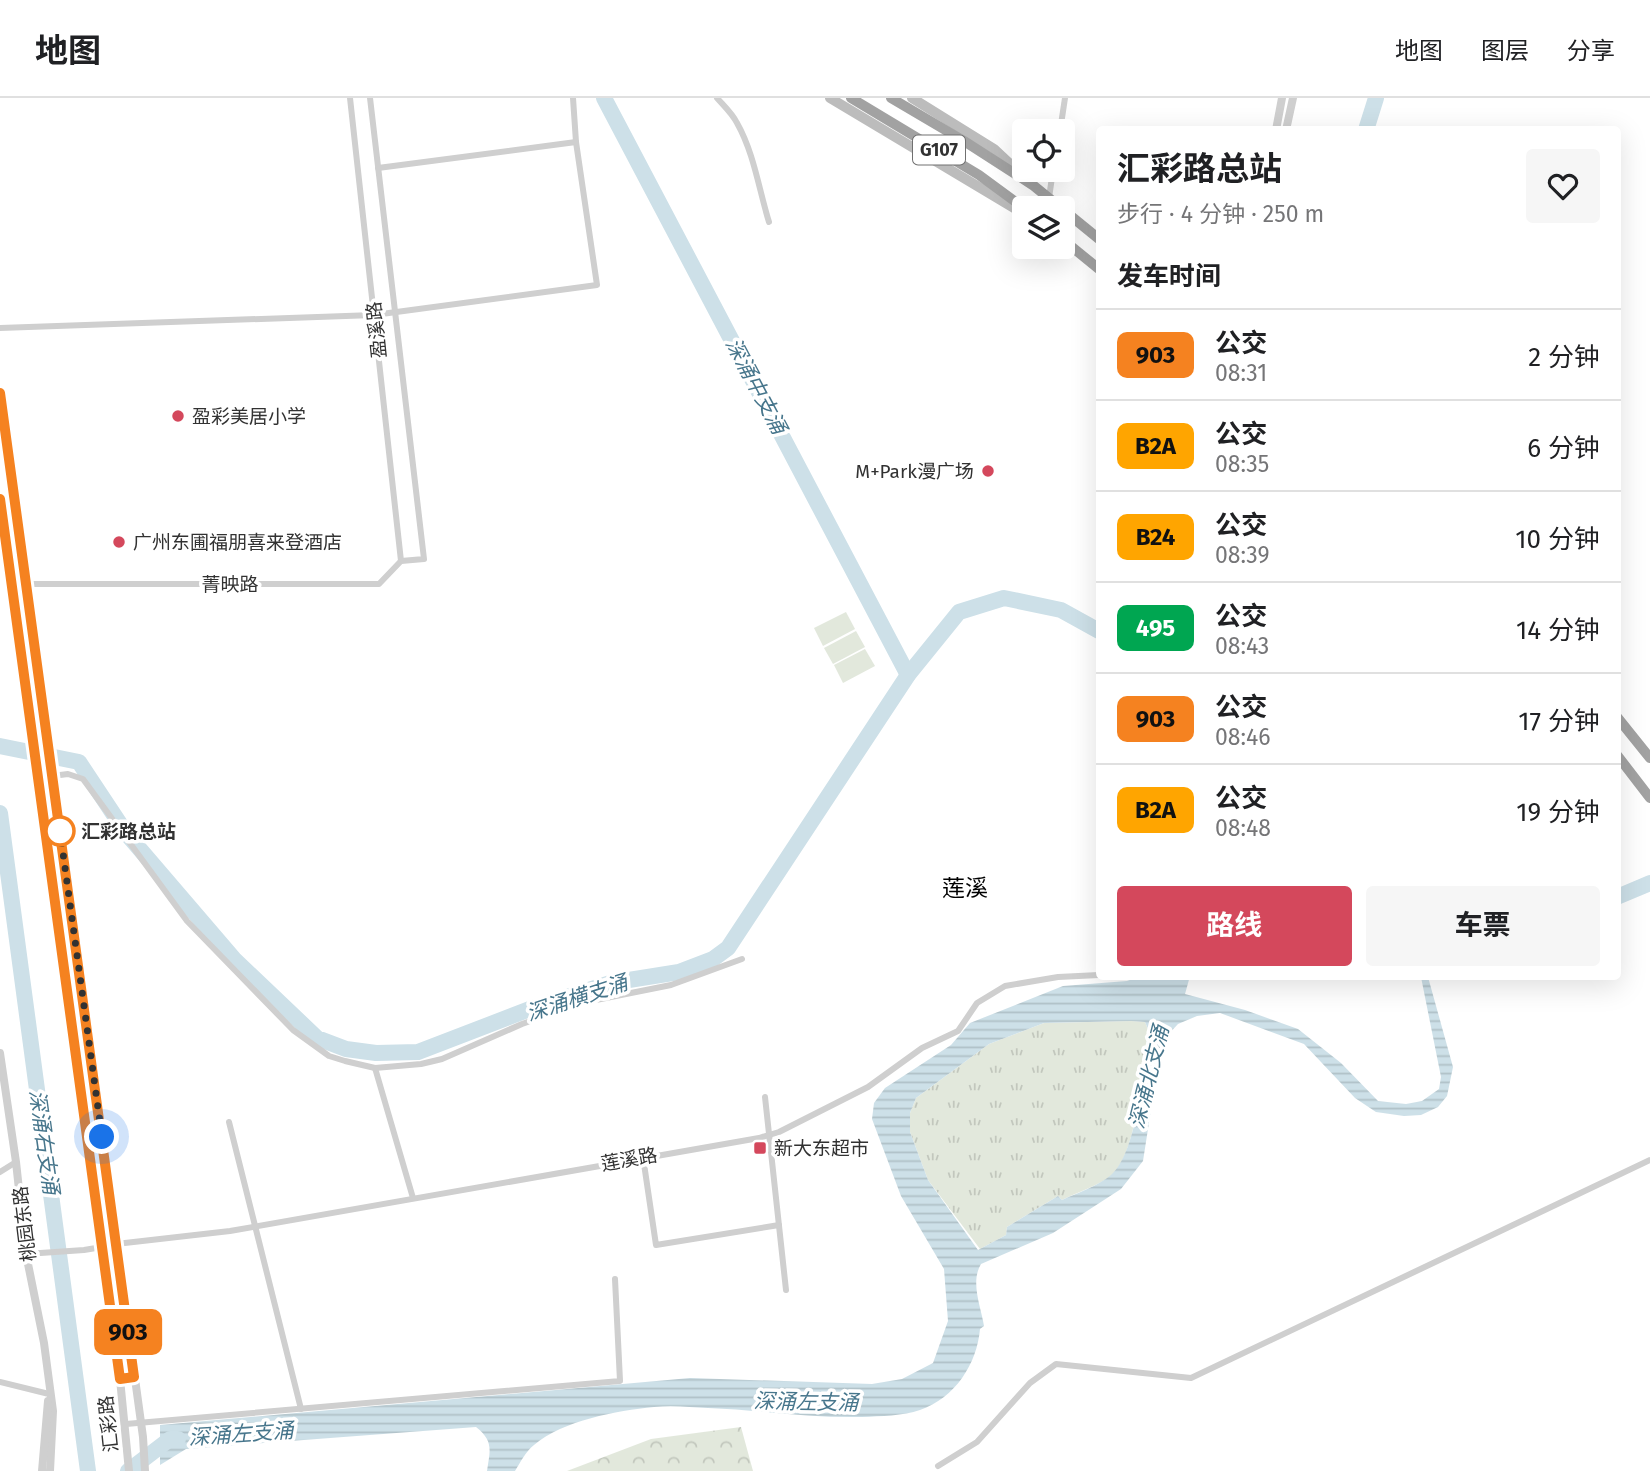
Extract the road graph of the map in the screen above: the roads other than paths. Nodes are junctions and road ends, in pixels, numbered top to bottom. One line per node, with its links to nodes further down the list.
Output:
1 (350, 98): 27 (street, 盈溪路)
2 (370, 98): 16 (street, 盈溪路)
3 (573, 98): 15 (street)
4 (717, 98): 22 (street)
5 (830, 98): 20 (main road)
6 (851, 98): 19 (highway, G107)
7 (891, 98): 17 (highway, G107)
8 (912, 98): 17 (main road)
9 (1065, 98): 12 (street)
10 (1282, 98): 13 (street)
11 (1293, 98): 14 (street)
12 (1062, 119)
13 (1277, 126)
14 (1287, 126)
15 (576, 142): 16 (street); 26 (street)
16 (378, 168): 26 (street, 盈溪路)
17 (1034, 186): 18 (highway, G107)
18 (1046, 196)
19 (1012, 199)
20 (1012, 207)
21 (1075, 219): 23 (highway, G107)
22 (769, 222)
23 (1096, 237)
24 (1075, 250): 25 (highway)
25 (1096, 267)
26 (396, 313): 27 (street); 31 (street, 盈溪路)
27 (374, 315): 28 (street); 31 (street, 盈溪路)
28 (0, 328)
29 (0, 393): 32 (street, 汇彩路)
30 (0, 499): 34 (street, 汇彩路)
31 (401, 561): 32 (street, 菁映路)
32 (27, 584): 33 (street, 汇彩路)
33 (42, 700): 34 (street); 36 (street, 汇彩路)
34 (27, 702): 37 (street, 汇彩路)
35 (1621, 722): 38 (highway)
36 (45, 723): 37 (street); 40 (street, 汇彩路)
37 (31, 725): 58 (street, 汇彩路)
38 (1650, 758)
39 (1621, 760): 41 (highway)
40 (52, 772): 45 (street); 57 (street, 汇彩路)
41 (1650, 798)
42 (742, 959): 45 (street)
43 (1096, 975): 49 (street, 莲溪路)
44 (0, 1054): 46 (street, 桃园东路)
45 (375, 1068): 54 (street)
46 (1, 1070): 52 (street, 桃园东路)
47 (765, 1097): 49 (street)
48 (229, 1122): 56 (street)
49 (769, 1135): 50 (street, 莲溪路); 55 (street)
50 (643, 1157): 54 (street, 莲溪路); 55 (street)
51 (1650, 1160): 69 (street)
52 (16, 1162): 53 (street); 59 (street, 桃园东路)
53 (0, 1172)
54 (413, 1198): 56 (street, 莲溪路)
55 (779, 1224): 61 (street)
56 (255, 1226): 57 (street, 莲溪路); 66 (street)
57 (116, 1244): 62 (street, 汇彩路)
58 (102, 1247): 59 (street); 63 (street, 汇彩路)
59 (26, 1254): 65 (street, 桃园东路)
60 (615, 1279): 66 (street)
61 (786, 1290)
62 (134, 1377): 63 (street); 67 (street, 汇彩路)
63 (120, 1379): 68 (street, 汇彩路)
64 (0, 1382): 65 (street)
65 (49, 1394): 70 (street, 桃园东路); 71 (street, 桃园东路)
66 (300, 1409): 67 (street)
67 (141, 1423): 68 (street); 73 (street, 汇彩路)
68 (126, 1424): 72 (street, 汇彩路)
69 (938, 1466)
70 (42, 1471)
71 (50, 1471)
72 (129, 1471)
73 (145, 1471)

